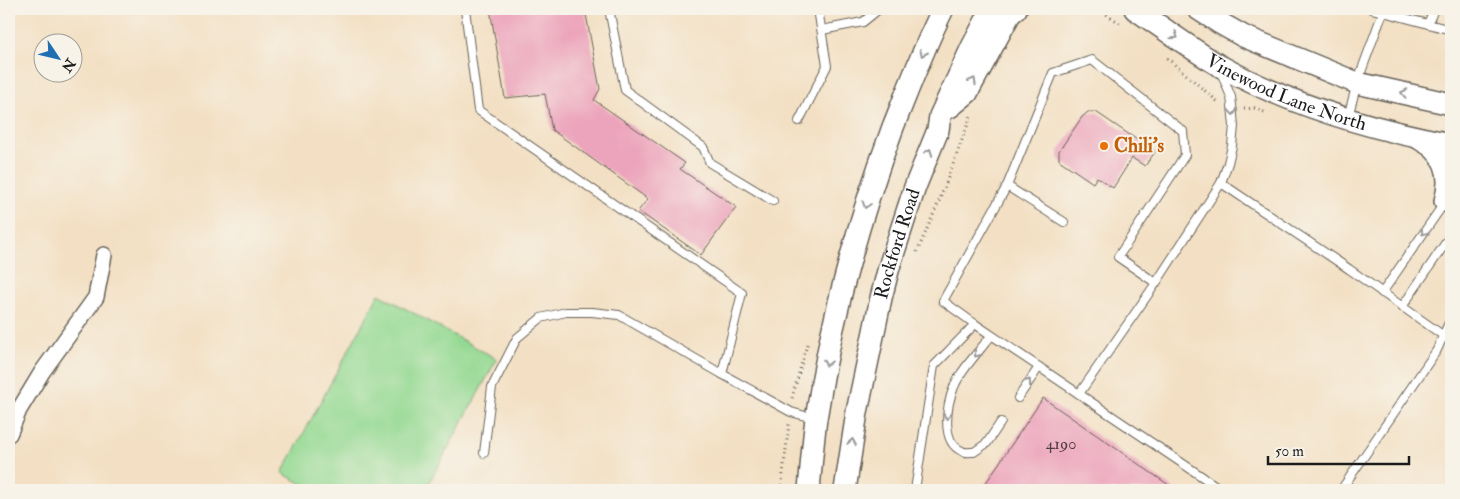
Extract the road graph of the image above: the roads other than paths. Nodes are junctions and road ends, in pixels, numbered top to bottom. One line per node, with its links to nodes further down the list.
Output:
1 (465, 9): 40 (lane)
2 (609, 9): 27 (lane)
3 (818, 9): 14 (lane)
4 (879, 9): 14 (lane)
5 (943, 9): 43 (main road, one-way to 43)
6 (992, 9): 19 (main road, Rockford Road)
7 (1016, 9): 19 (main road, one-way to 7)
8 (1135, 9): 16 (main road, Vinewood Lane North, one-way to 16)
9 (1198, 9): 17 (main road, Vinewood Lane North)
10 (1372, 9): 12 (lane)
11 (1434, 9): 13 (lane)
12 (1383, 10): 13 (lane); 17 (lane)
13 (1428, 24): 15 (lane)
14 (822, 30): 21 (lane)
15 (1451, 30)
16 (1219, 66): 20 (main road, Vinewood Lane North); 24 (lane, one-way to 24)
17 (1357, 83): 18 (main road, Vinewood Lane North, one-way to 17); 20 (lane)
18 (1451, 104)
19 (940, 116): 48 (main road, Rockford Road, one-way to 19)
20 (1348, 119): 22 (main road, Vinewood Lane North)
21 (799, 121)
22 (1418, 138): 23 (main road, Vinewood Lane North); 26 (main road)
23 (1451, 144)
24 (1221, 183): 31 (lane); 32 (lane)
25 (1007, 186): 28 (lane); 31 (lane); 35 (lane)
26 (1448, 197): 32 (lane, one-way to 32)
27 (773, 201)
28 (1064, 222)
29 (1451, 235): 33 (lane)
30 (104, 255): 45 (street)
31 (1156, 283): 41 (lane)
32 (1382, 293): 33 (lane)
33 (1402, 307): 37 (lane)
34 (1451, 318): 37 (lane)
35 (975, 324): 36 (lane); 49 (lane)
36 (991, 336): 39 (lane); 44 (lane, one-way to 44)
37 (1443, 336): 38 (lane); 51 (lane)
38 (1451, 341)
39 (1039, 367): 41 (lane); 42 (lane, one-way to 39)
40 (722, 374): 43 (lane); 46 (lane)
41 (1079, 394): 50 (lane)
42 (1018, 398)
43 (816, 419): 47 (main road)
44 (1001, 422)
45 (9, 434)
46 (484, 454)
47 (809, 490)
48 (845, 490)
49 (916, 490)
50 (1222, 490)
51 (1341, 490)

